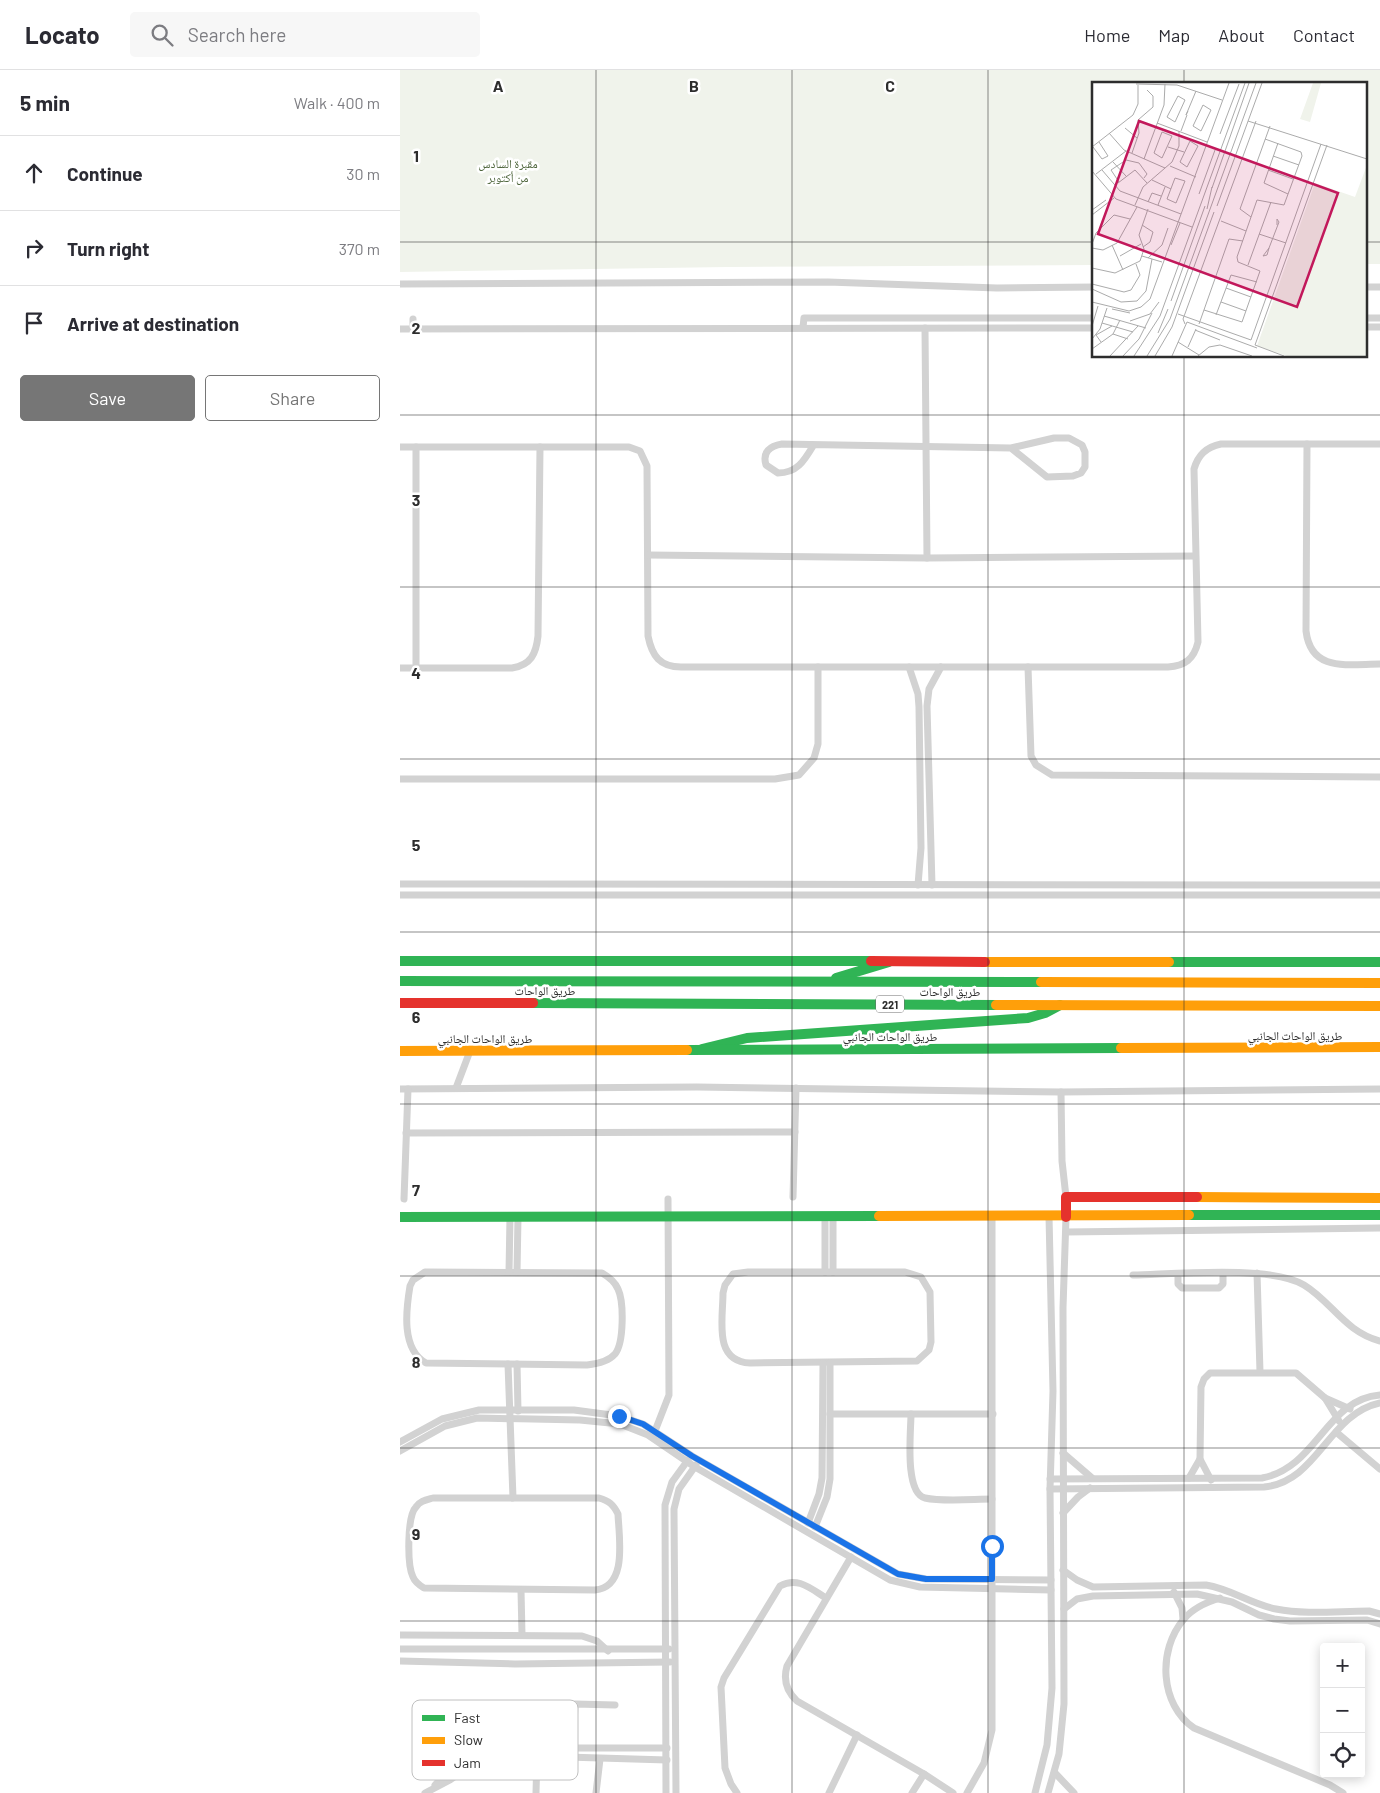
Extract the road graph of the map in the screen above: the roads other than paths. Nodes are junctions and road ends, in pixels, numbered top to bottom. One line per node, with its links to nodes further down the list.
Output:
1 (400, 284): 2 (street)
2 (1092, 287)
3 (1092, 318): 5 (street); 7 (street)
4 (413, 319): 9 (street)
5 (803, 327): 6 (street); 9 (street)
6 (925, 328): 7 (street); 16 (street)
7 (1092, 328)
8 (400, 329): 9 (street)
9 (413, 329)
10 (1307, 444): 11 (street); 19 (street); 21 (street)
11 (1380, 444)
12 (813, 446): 12 (street); 16 (street)
13 (400, 447): 14 (street)
14 (416, 447): 15 (street); 27 (street)
15 (540, 447): 18 (street); 27 (street)
16 (926, 448): 17 (street); 20 (street)
17 (1011, 448): 17 (street)
18 (648, 555): 20 (street); 22 (street)
19 (1195, 556): 20 (street); 25 (street)
20 (927, 558)
21 (1380, 664)
22 (818, 667): 23 (street); 29 (street)
23 (909, 667): 24 (street); 34 (street)
24 (941, 667): 25 (street); 35 (street)
25 (1028, 667): 28 (street)
26 (400, 668): 27 (street)
27 (416, 668)
28 (1380, 777)
29 (400, 779)
30 (400, 884): 31 (street)
31 (466, 884): 34 (street); 38 (street)
32 (1077, 884): 33 (street); 35 (street); 39 (street)
33 (1237, 884): 36 (street); 40 (street)
34 (918, 885): 35 (street)
35 (932, 885)
36 (1380, 885)
37 (400, 895): 38 (street)
38 (466, 895): 39 (street)
39 (1078, 895): 40 (street)
40 (1236, 896): 41 (street)
41 (1380, 896)
42 (400, 961): 43 (main road)
43 (889, 962): 44 (main road); 46 (main road)
44 (1380, 962)
45 (400, 981): 46 (main road, طريق الواحات / 221)
46 (823, 982): 47 (main road, طريق الواحات / 221)
47 (1342, 982): 48 (main road, طريق الواحات / 221); 51 (main road)
48 (1380, 983)
49 (400, 1003): 50 (main road, طريق الواحات / 221)
50 (1061, 1004): 51 (main road, طريق الواحات / 221); 54 (main road)
51 (1343, 1005): 52 (main road, طريق الواحات / 221)
52 (1380, 1006)
53 (1380, 1047): 54 (main road, طريق الواحات الجانبي)
54 (702, 1049): 56 (main road, طريق الواحات الجانبي)
55 (400, 1051): 56 (main road, طريق الواحات الجانبي)
56 (470, 1051): 57 (street)
57 (456, 1088): 58 (street); 59 (street)
58 (796, 1088): 61 (street); 62 (street)
59 (404, 1089): 63 (street)
60 (1380, 1089): 61 (street)
61 (1062, 1092): 65 (street)
62 (795, 1132): 63 (street); 64 (street)
63 (406, 1133): 67 (street)
64 (793, 1197)
65 (1066, 1197): 66 (main road); 76 (main road)
66 (1380, 1198)
67 (404, 1199)
68 (668, 1199): 73 (street)
69 (1380, 1215): 76 (main road)
70 (1049, 1216): 75 (main road); 76 (main road); 120 (street)
71 (400, 1217): 72 (main road)
72 (514, 1217): 73 (main road); 79 (street); 80 (street)
73 (668, 1217): 74 (main road); 105 (street)
74 (829, 1217): 75 (main road); 81 (street)
75 (992, 1217): 100 (street)
76 (1066, 1217): 78 (street)
77 (1380, 1228): 78 (street)
78 (1066, 1232): 109 (street)
79 (509, 1272): 80 (street); 88 (street)
80 (517, 1272): 89 (street)
81 (829, 1272): 87 (street); 87 (street)
82 (1257, 1273): 84 (street); 86 (street); 90 (street)
83 (1178, 1274): 84 (street); 84 (street); 85 (street)
84 (1223, 1274)
85 (1133, 1275)
86 (1380, 1341)
87 (827, 1363): 98 (street); 113 (street)
88 (508, 1364): 89 (street); 95 (street)
89 (518, 1364): 96 (street)
90 (1260, 1372): 92 (street); 111 (street)
91 (1380, 1395): 94 (street)
92 (1325, 1398): 94 (street); 103 (street)
93 (1380, 1403): 97 (street)
94 (1348, 1407): 97 (street); 103 (street)
95 (509, 1409): 96 (street); 101 (street); 107 (street)
96 (518, 1409): 102 (street); 105 (street)
97 (1354, 1413): 103 (street)
98 (830, 1414): 99 (street); 113 (street)
99 (912, 1414): 100 (street); 127 (street)
100 (993, 1414): 127 (street)
101 (509, 1417): 102 (street); 104 (street); 108 (street)
102 (518, 1418): 104 (street); 114 (street)
103 (1340, 1421): 106 (street); 119 (street)
104 (512, 1428): 126 (street)
105 (655, 1431): 110 (street)
106 (1336, 1432): 116 (street); 122 (street)
107 (400, 1442)
108 (400, 1451)
109 (1063, 1453): 117 (street); 121 (street)
110 (692, 1456): 112 (street); 114 (street)
111 (1200, 1459): 118 (street); 119 (street)
112 (700, 1460): 115 (street); 131 (street)
113 (826, 1460): 131 (street); 132 (street)
114 (686, 1462): 115 (street); 128 (street)
115 (695, 1467): 129 (street); 133 (street)
116 (1380, 1469)
117 (1092, 1478): 118 (street); 121 (street)
118 (1189, 1478): 119 (street)
119 (1211, 1478): 122 (street)
120 (1050, 1479): 121 (street); 124 (street)
121 (1063, 1479): 125 (street)
122 (1211, 1487): 123 (street)
123 (1090, 1488): 125 (street); 130 (street)
124 (1050, 1489): 125 (street); 136 (street)
125 (1063, 1489): 130 (street)
126 (513, 1498): 138 (street); 138 (street)
127 (992, 1499): 135 (street)
128 (665, 1509): 129 (street); 151 (street)
129 (674, 1509): 150 (street)
130 (1063, 1514): 134 (street)
131 (808, 1523): 132 (street)
132 (815, 1527): 135 (street)
133 (851, 1557): 137 (street); 141 (street)
134 (1064, 1570): 140 (street); 143 (street)
135 (992, 1579): 136 (street); 137 (street)
136 (1051, 1580): 139 (street)
137 (992, 1588): 139 (street); 181 (street)
138 (521, 1590): 148 (street)
139 (1052, 1590): 182 (street)
140 (1174, 1590): 142 (street); 143 (street); 144 (street); 145 (street)
141 (826, 1598): 158 (street); 177 (street)
142 (1220, 1598): 145 (street); 146 (street)
143 (1064, 1609): 164 (street)
144 (1380, 1614)
145 (1183, 1620): 185 (street)
146 (1380, 1624)
147 (400, 1635): 148 (street)
148 (522, 1635): 152 (street)
149 (400, 1649): 152 (street)
150 (674, 1649): 151 (street); 155 (street)
151 (665, 1650): 152 (street); 154 (street)
152 (608, 1651)
153 (400, 1661): 154 (street)
154 (665, 1662): 155 (street); 160 (street)
155 (674, 1662): 176 (street)
156 (578, 1704): 157 (street)
157 (615, 1705)
158 (857, 1735): 165 (street); 178 (street)
159 (578, 1748): 160 (street)
160 (667, 1748): 163 (street)
161 (578, 1758): 162 (street)
162 (600, 1759): 163 (street); 173 (street)
163 (667, 1760): 175 (street)
164 (1055, 1772): 183 (street); 184 (street)
165 (924, 1774): 179 (street); 180 (street)
166 (440, 1780): 169 (street)
167 (450, 1780): 169 (street)
168 (536, 1780): 172 (street)
169 (434, 1787): 171 (street)
170 (588, 1792): 173 (street)
171 (425, 1793)
172 (536, 1793)
173 (596, 1793): 174 (street)
174 (601, 1793)
175 (666, 1793)
176 (676, 1793)
177 (737, 1793)
178 (829, 1793)
179 (912, 1793)
180 (953, 1793)
181 (967, 1793)
182 (1035, 1793)
183 (1048, 1793)
184 (1074, 1793)
185 (1344, 1793)

